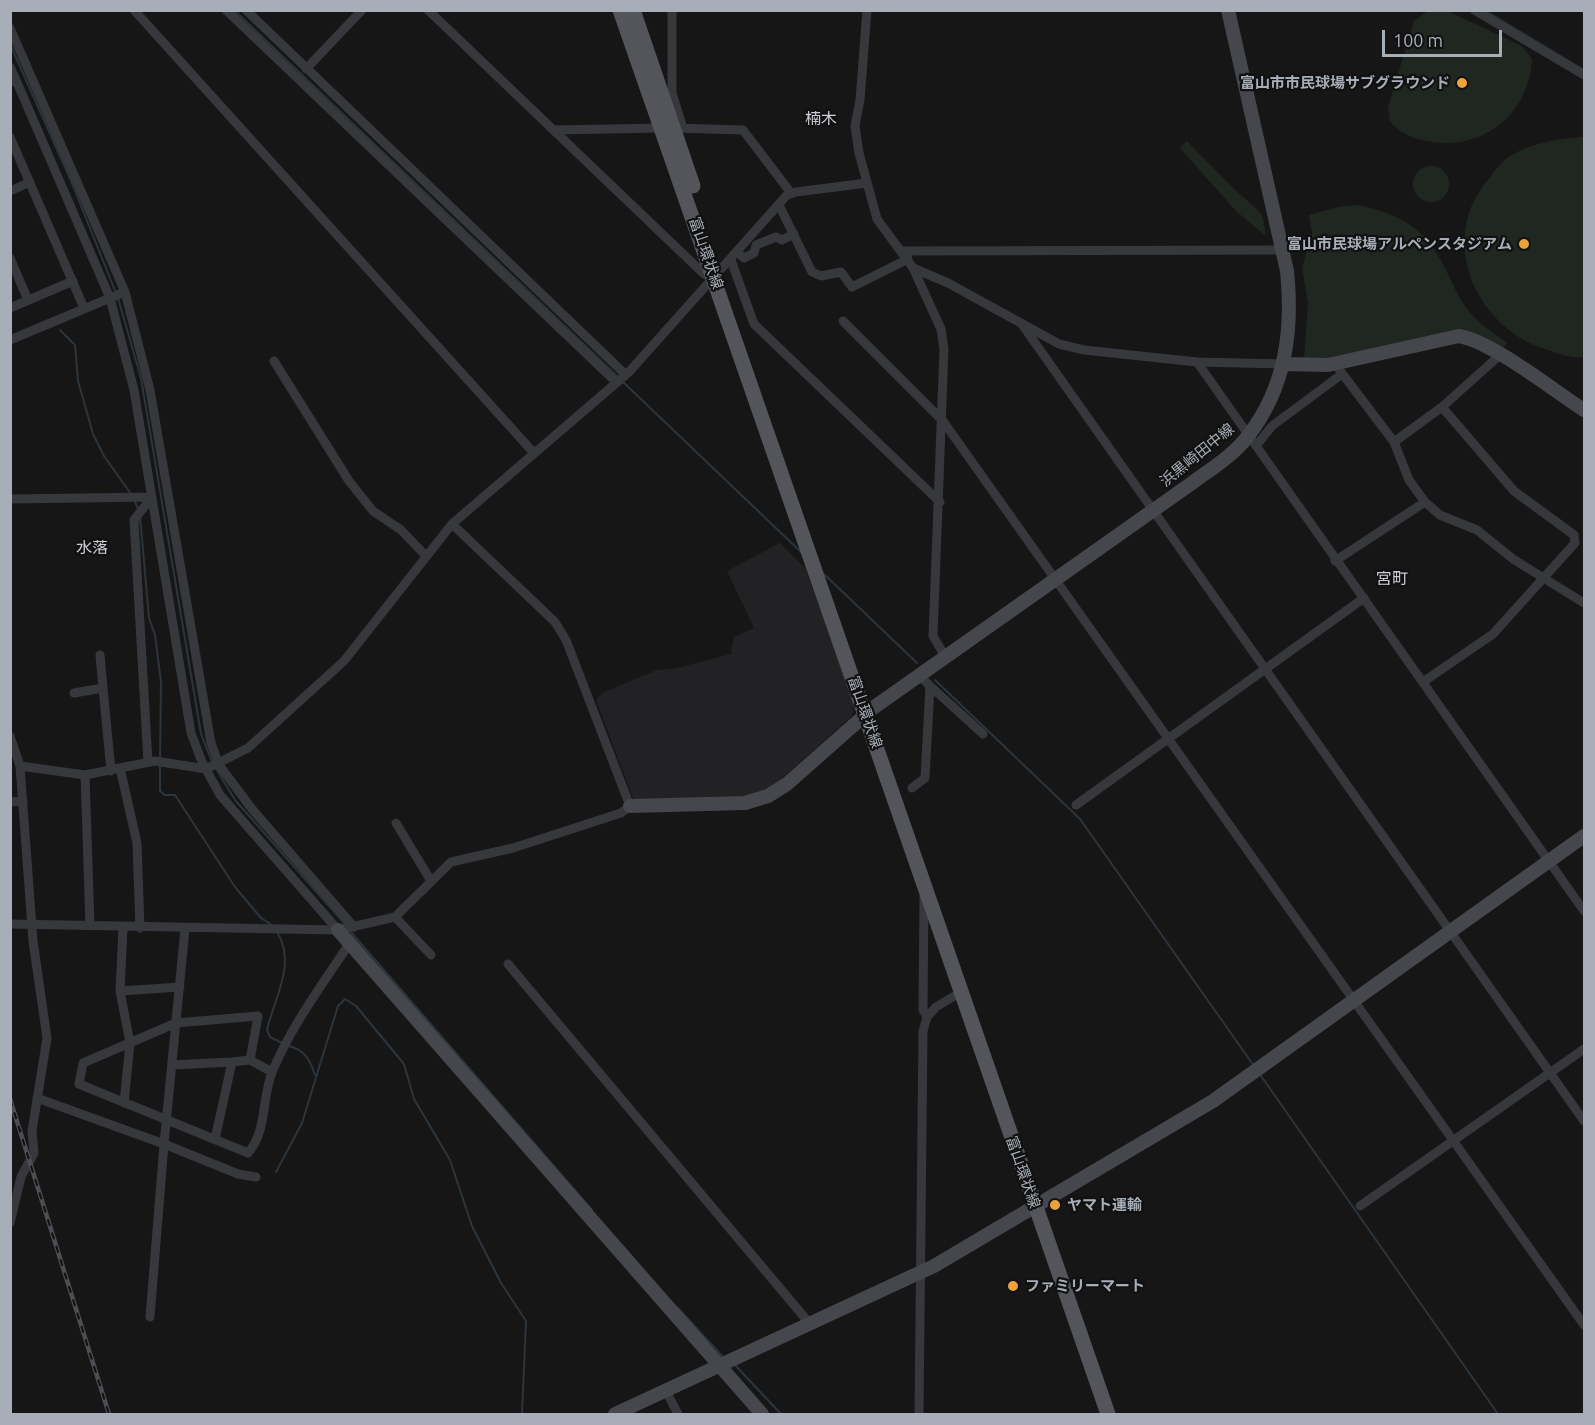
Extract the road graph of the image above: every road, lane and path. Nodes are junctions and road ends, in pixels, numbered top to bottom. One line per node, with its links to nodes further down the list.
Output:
1 (134, 10): 53 (street)
2 (226, 10): 21 (street)
3 (246, 10): 14 (street)
4 (362, 10): 14 (street)
5 (428, 10): 18 (street)
6 (621, 10): 17 (main road, 富山環状線)
7 (633, 10): 17 (main road, 富山環状線)
8 (672, 10): 17 (street)
9 (867, 10): 23 (street)
10 (1228, 10): 28 (street, 浜黒崎田中線)
11 (1474, 10): 15 (street)
12 (10, 28): 33 (street)
13 (10, 67): 16 (street)
14 (306, 69): 20 (street)
15 (1584, 75)
16 (13, 81): 34 (street)
17 (673, 128): 18 (street); 25 (street); 31 (main road, 富山環状線)
18 (554, 130): 31 (street)
19 (10, 137): 22 (street)
20 (401, 159): 21 (street); 46 (street)
21 (392, 168): 47 (street)
22 (30, 182): 24 (street); 32 (street)
23 (867, 183): 25 (street); 30 (street)
24 (10, 191)
25 (791, 193): 26 (street)
26 (779, 206): 27 (street); 31 (street)
27 (794, 234): 30 (street); 31 (street)
28 (1282, 250): 30 (street); 44 (street, 浜黒崎田中線)
29 (10, 258): 35 (street)
30 (908, 259): 39 (street); 50 (street)
31 (726, 266): 46 (street); 56 (street); 73 (main road, 富山環状線)
32 (73, 281): 35 (street); 37 (street)
33 (125, 292): 34 (street); 79 (street)
34 (110, 298): 37 (street); 54 (street)
35 (28, 300): 36 (street)
36 (10, 308)
37 (84, 308): 40 (street)
38 (843, 321): 50 (street)
39 (1021, 323): 43 (street); 58 (street)
40 (10, 340)
41 (1500, 355): 45 (street); 48 (street); 49 (street)
42 (274, 361): 60 (street)
43 (1197, 362): 44 (street); 51 (street)
44 (1285, 364): 45 (street); 51 (street, 浜黒崎田中線)
45 (1338, 369): 51 (street); 52 (street)
46 (626, 375): 47 (street)
47 (616, 382): 53 (street)
48 (1442, 407): 52 (street); 62 (street)
49 (1584, 411)
50 (943, 421): 56 (street); 63 (street)
51 (1252, 441): 58 (street, 浜黒崎田中線); 61 (street)
52 (1394, 442): 57 (street)
53 (533, 452): 59 (street)
54 (152, 497): 55 (street); 78 (street); 82 (street)
55 (10, 499)
56 (940, 502): 67 (street)
57 (1425, 502): 61 (street); 62 (street)
58 (1153, 511): 63 (street, 浜黒崎田中線); 68 (street)
59 (452, 524): 60 (street); 88 (street)
60 (426, 556): 79 (street)
61 (1335, 561): 64 (street)
62 (1541, 578): 65 (street); 70 (street)
63 (1056, 579): 67 (street, 浜黒崎田中線); 76 (street)
64 (1364, 598): 68 (street); 70 (street)
65 (1584, 603)
66 (100, 655): 71 (street)
67 (945, 658): 69 (street, 浜黒崎田中線)
68 (1266, 670): 76 (street); 104 (street)
69 (925, 681): 73 (street, 浜黒崎田中線); 74 (street); 84 (street)
70 (1423, 682): 91 (street)
71 (103, 688): 72 (street); 81 (street)
72 (74, 693)
73 (869, 711): 88 (street, 浜黒崎田中線); 93 (main road, 富山環状線); 129 (main road, 富山環状線)
74 (983, 734)
75 (10, 736): 77 (street)
76 (1170, 740): 87 (street); 111 (street)
77 (12, 749): 80 (street)
78 (148, 762): 81 (street); 82 (street)
79 (219, 765): 82 (street); 100 (street)
80 (20, 766): 83 (street); 85 (street)
81 (116, 769): 83 (street); 101 (street)
82 (206, 769): 103 (street)
83 (85, 775): 98 (street)
84 (912, 788)
85 (23, 801): 86 (street); 97 (street)
86 (10, 802)
87 (1076, 805)
88 (630, 806): 92 (street)
89 (396, 823): 92 (street)
90 (1584, 836): 91 (street)
91 (1550, 861): 94 (street); 104 (street)
92 (431, 881): 95 (street)
93 (924, 886): 110 (main road, 富山環状線); 112 (street)
94 (1584, 911)
95 (395, 918): 100 (street); 106 (street)
96 (10, 924): 97 (street)
97 (32, 925): 98 (street); 121 (street)
98 (90, 926): 99 (street)
99 (123, 927): 101 (street); 109 (street)
100 (354, 927): 103 (street)
101 (140, 928): 102 (street)
102 (185, 929): 103 (street); 108 (street)
103 (338, 930): 105 (street)
104 (1452, 932): 111 (street); 120 (street)
105 (349, 944): 119 (street); 136 (street)
106 (431, 955)
107 (508, 964): 134 (street)
108 (180, 987): 109 (street); 113 (street)
109 (120, 991): 114 (street)
110 (961, 992): 112 (street); 129 (main road, 富山環状線)
111 (1353, 1003): 126 (street); 129 (street)
112 (927, 1017): 132 (street)
113 (176, 1023): 114 (street); 116 (street); 118 (street)
114 (130, 1043): 122 (street); 122 (street)
115 (1584, 1049): 120 (street)
116 (250, 1060): 117 (street); 119 (street)
117 (232, 1062): 118 (street); 125 (street)
118 (172, 1065): 123 (street)
119 (272, 1072): 125 (street)
120 (1550, 1073): 124 (street); 126 (street)
121 (37, 1098): 127 (street); 131 (street)
122 (124, 1103): 123 (street)
123 (167, 1121): 125 (street); 127 (street)
124 (1584, 1121)
125 (215, 1139)
126 (1452, 1139): 130 (street); 135 (street)
127 (164, 1144): 128 (street); 133 (street)
128 (256, 1177)
129 (1038, 1204): 132 (street); 142 (main road, 富山環状線); 143 (main road, 富山環状線)
130 (1360, 1206)
131 (10, 1223)
132 (920, 1273): 134 (street); 141 (street)
133 (150, 1317)
134 (810, 1324): 136 (street)
135 (1584, 1325)
136 (718, 1368): 137 (street); 140 (street)
137 (666, 1391): 138 (street); 139 (street)
138 (615, 1414)
139 (678, 1414)
140 (762, 1414)
141 (919, 1414)
142 (1108, 1414)
143 (1118, 1414)

